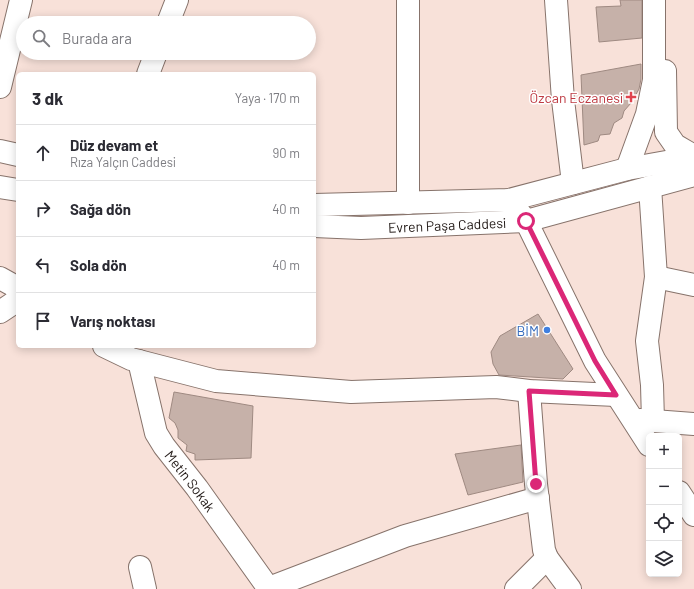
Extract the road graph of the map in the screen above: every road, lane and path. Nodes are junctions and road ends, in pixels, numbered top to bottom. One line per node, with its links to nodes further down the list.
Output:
1 (22, 0): 7 (main road)
2 (177, 0): 8 (main road)
3 (408, 0): 23 (main road)
4 (556, 0): 18 (main road)
5 (654, 0): 16 (main road)
6 (663, 0): 15 (main road)
7 (18, 16)
8 (171, 16)
9 (16, 24): 12 (main road)
10 (153, 60): 11 (main road)
11 (149, 72)
12 (0, 87)
13 (0, 151): 14 (main road)
14 (16, 155)
15 (694, 157): 16 (main road, Evren Paşa Caddesi)
16 (627, 169): 18 (main road, Evren Paşa Caddesi)
17 (694, 175): 20 (main road, Evren Paşa Caddesi)
18 (573, 183): 22 (main road, Evren Paşa Caddesi)
19 (0, 187): 21 (main road)
20 (650, 187): 25 (main road, Evren Paşa Caddesi); 27 (main road)
21 (16, 190)
22 (509, 200): 23 (main road, Evren Paşa Caddesi); 25 (main road)
23 (408, 203): 24 (main road, Evren Paşa Caddesi)
24 (316, 205)
25 (526, 221): 26 (main road, Evren Paşa Caddesi); 36 (main road)
26 (316, 226)
27 (656, 277): 29 (main road); 37 (main road)
28 (0, 278): 30 (main road)
29 (694, 284)
30 (16, 287)
31 (16, 301): 32 (main road)
32 (0, 312)
33 (108, 348): 34 (main road)
34 (139, 361): 35 (main road); 46 (main road, Metin Sokak)
35 (529, 391): 36 (main road); 41 (main road)
36 (616, 395): 37 (main road)
37 (643, 420): 38 (main road); 39 (main road)
38 (694, 424)
39 (646, 433)
40 (682, 497): 42 (main road)
41 (538, 498): 43 (main road); 46 (main road)
42 (694, 515)
43 (548, 558): 47 (main road); 48 (main road)
44 (140, 567): 45 (main road)
45 (145, 589)
46 (269, 589)
47 (516, 589)
48 (570, 589)

